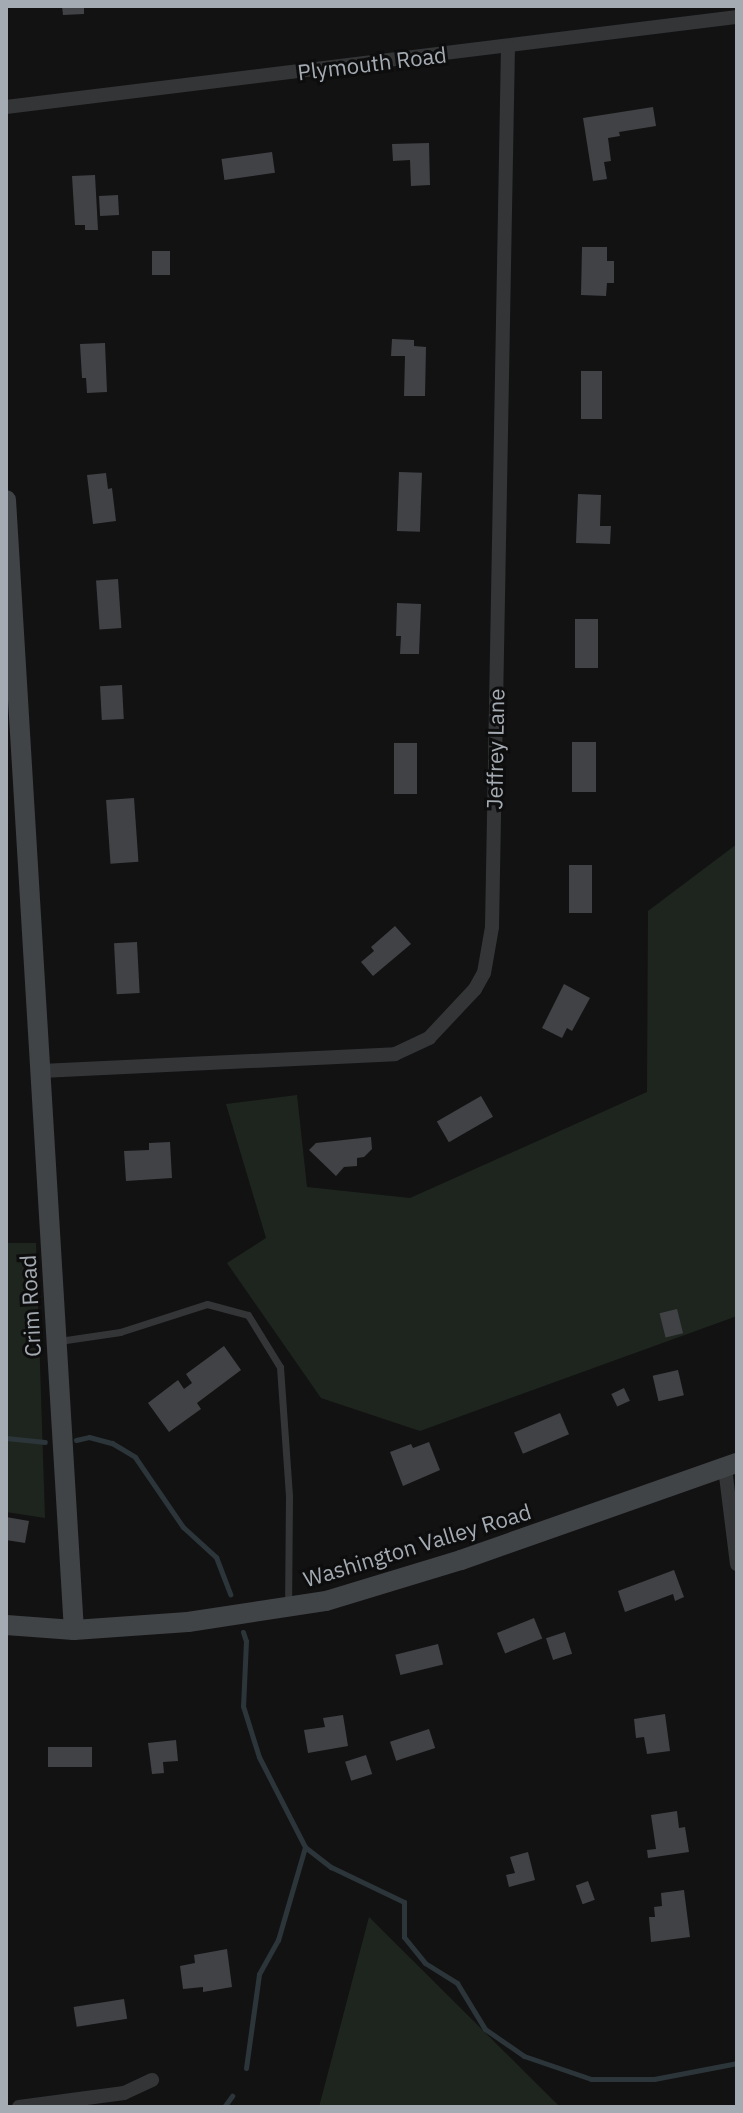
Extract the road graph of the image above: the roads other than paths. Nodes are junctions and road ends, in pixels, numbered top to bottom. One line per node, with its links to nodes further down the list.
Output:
1 (737, 17): 2 (street, Plymouth Road)
2 (508, 46): 3 (street, Plymouth Road); 5 (street, Jeffrey Lane)
3 (6, 107)
4 (6, 500): 5 (street, Crim Road)
5 (41, 1071): 6 (street, Crim Road)
6 (57, 1341): 9 (lane); 11 (street, Crim Road)
7 (731, 1466): 8 (street); 9 (street, Washington Valley Road)
8 (737, 1564)
9 (288, 1607): 11 (street, Washington Valley Road)
10 (6, 1625): 11 (street, Washington Valley Road)
11 (74, 1630)
12 (152, 2080): 13 (street)
13 (19, 2107)

